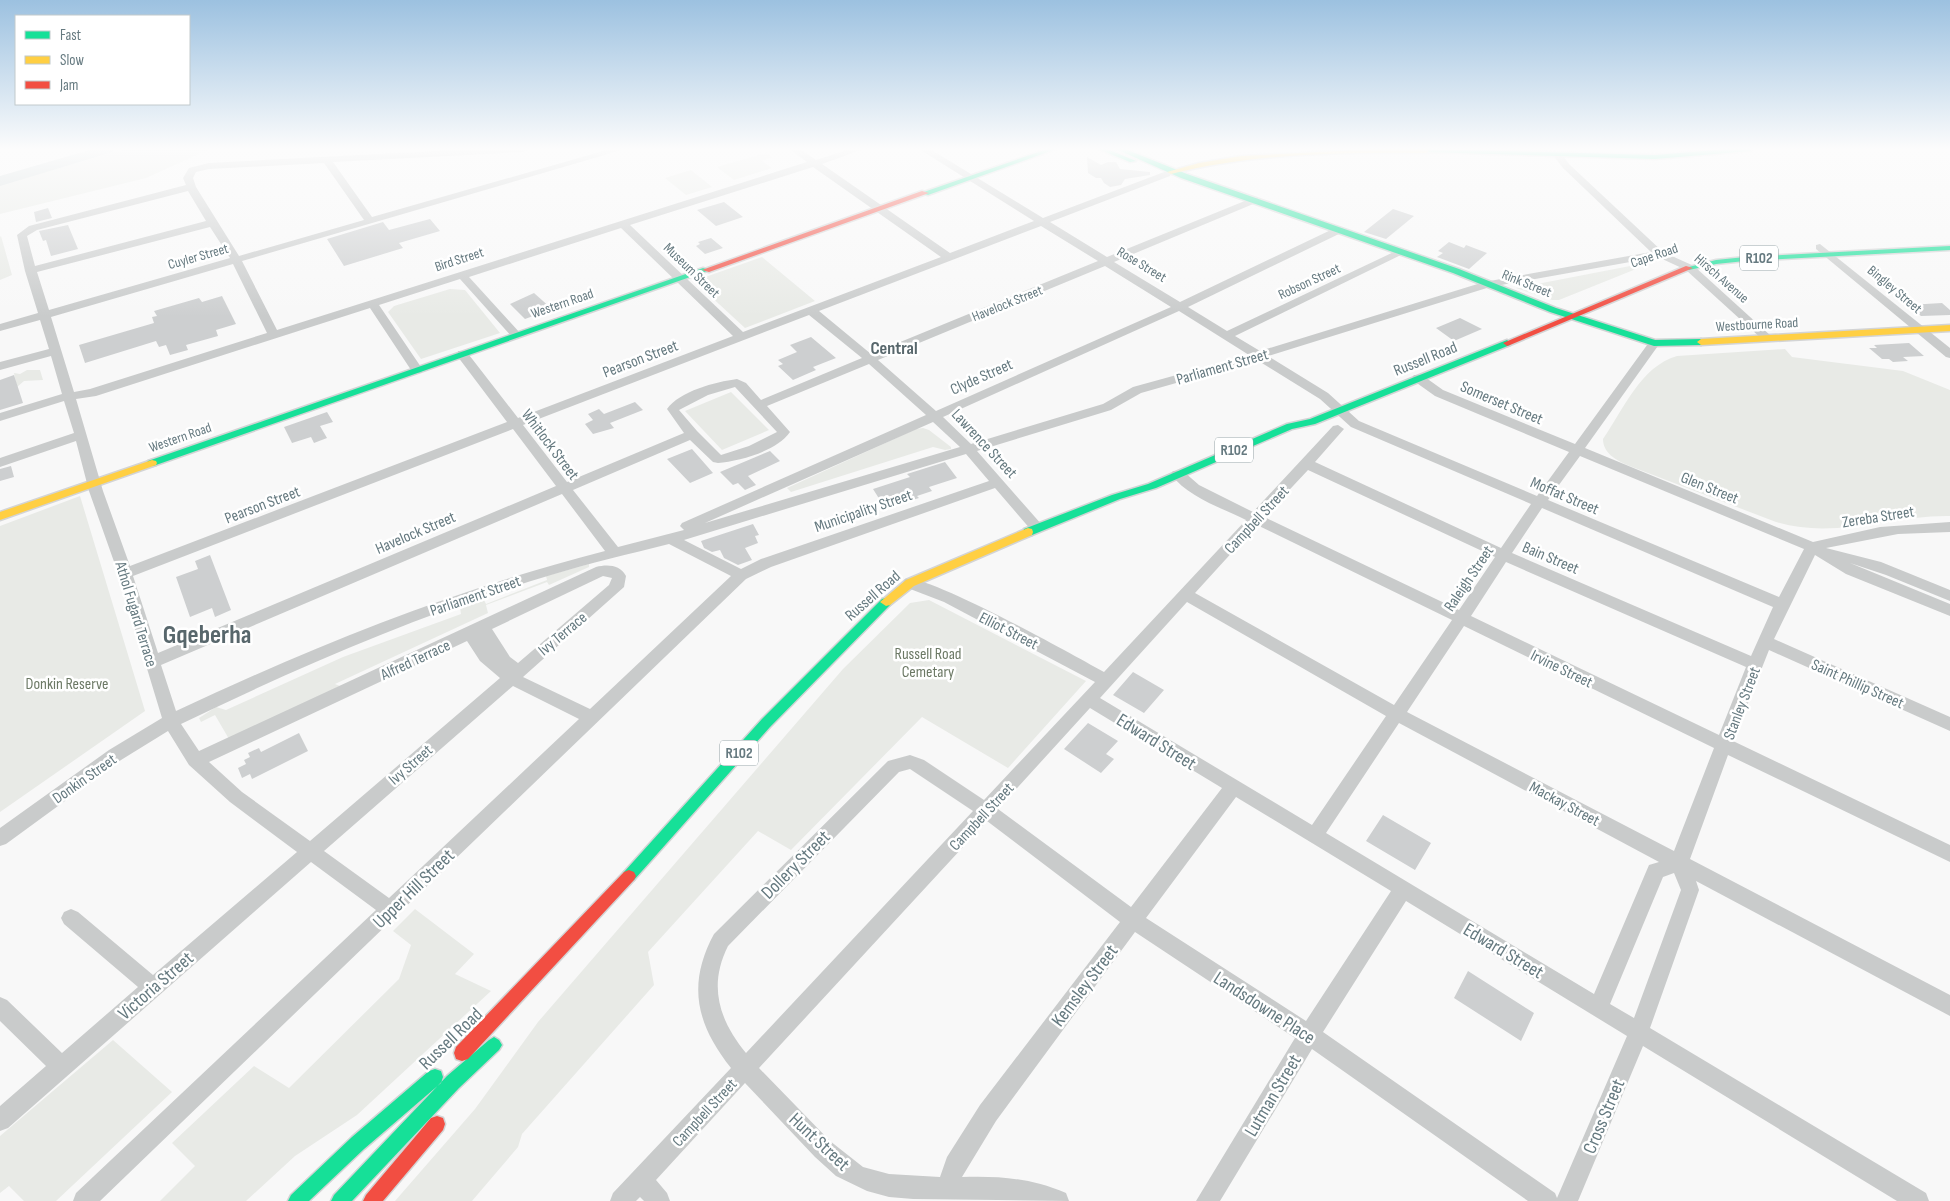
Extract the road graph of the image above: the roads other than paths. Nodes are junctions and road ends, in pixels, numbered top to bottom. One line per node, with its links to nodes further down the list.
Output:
1 (123, 205): 30 (street, Athol Fugard Terrace)
2 (202, 205): 16 (street)
3 (358, 205): 14 (street)
4 (423, 205): 14 (street, Cuyler Street)
5 (683, 205): 17 (street, Bird Street)
6 (873, 205): 13 (street)
7 (890, 205): 13 (main road, Western Road)
8 (1015, 205): 15 (street, Rose Street)
9 (1087, 205): 15 (street, Pearson Street)
10 (1246, 205): 26 (street, Havelock Street)
11 (1262, 205): 18 (main road, Rink Street)
12 (1607, 205): 23 (street)
13 (879, 209): 24 (street); 32 (main road, Western Road)
14 (369, 220): 25 (street, Cuyler Street)
15 (1043, 222): 24 (street, Pearson Street); 26 (street, Rose Street)
16 (212, 223): 25 (street); 30 (street)
17 (623, 224): 31 (street, Bird Street); 32 (street, Museum Street)
18 (1337, 232): 22 (main road, Rink Street); 36 (street, Clyde Street)
19 (1950, 240): 21 (main road, Cape Road / R102)
20 (1950, 248): 21 (main road, Cape Road / R102)
21 (1824, 251): 27 (main road, Cape Road / R102); 28 (main road, Cape Road / R102); 44 (street, Bingley Street)
22 (1400, 254): 33 (main road, Rink Street); 46 (street, Robson Street)
23 (1659, 254): 27 (street, Hirsch Avenue); 33 (street, Parliament Street)
24 (949, 257): 37 (street, Pearson Street)
25 (236, 259): 39 (street, Cuyler Street); 45 (street)
26 (1109, 261): 36 (street, Rose Street); 55 (street, Havelock Street)
27 (1678, 261): 28 (street, Hirsch Avenue); 29 (main road, Cape Road / R102)
28 (1690, 268): 40 (main road, Cape Road / R102); 49 (street, Hirsch Avenue)
29 (1655, 269)
30 (30, 271): 39 (street, Athol Fugard Terrace)
31 (461, 274): 35 (street, Bird Street); 47 (street)
32 (679, 278): 47 (main road, Western Road); 48 (street, Museum Street)
33 (1488, 284): 38 (main road, Rink Street); 54 (street, Parliament Street)
34 (1572, 302): 38 (main road)
35 (372, 303): 45 (street, Bird Street); 57 (street)
36 (1182, 306): 46 (street, Rose Street); 62 (street, Clyde Street)
37 (810, 310): 48 (street, Pearson Street); 55 (street, Lawrence Street)
38 (1553, 310): 40 (main road, Rink Street); 41 (main road)
39 (43, 316): 42 (street, Cuyler Street); 51 (street, Athol Fugard Terrace)
40 (1570, 316): 50 (main road, Westbourne Road); 58 (main road, Russell Road / R102)
41 (1516, 326)
42 (0, 328)
43 (1950, 328): 44 (main road, Westbourne Road)
44 (1921, 330): 49 (main road, Westbourne Road); 53 (street, Bingley Street)
45 (274, 335): 59 (street, Bird Street)
46 (1228, 335): 54 (street, Rose Street)
47 (516, 336): 52 (main road, Western Road)
48 (741, 337): 64 (street, Pearson Street)
49 (1767, 338): 50 (main road, Westbourne Road)
50 (1654, 343): 70 (street, Raleigh Street)
51 (56, 352): 56 (street); 59 (street, Athol Fugard Terrace)
52 (462, 354): 57 (main road, Western Road); 64 (street, Whitlock Street)
53 (1950, 354)
54 (1258, 355): 61 (street, Rose Street); 69 (street, Parliament Street)
55 (870, 359): 60 (street, Havelock Street); 62 (street, Lawrence Street)
56 (0, 366)
57 (417, 370): 75 (main road, Western Road)
58 (1412, 372): 61 (main road, Russell Road / R102); 61 (main road, Russell Road / R102); 70 (street, Somerset Street)
59 (68, 396): 63 (street, Bird Street); 68 (street, Athol Fugard Terrace)
60 (759, 405): 67 (street); 67 (street)
61 (1335, 406): 65 (main road, Russell Road / R102); 65 (main road, Russell Road / R102); 79 (street, Moffat Street)
62 (935, 416): 69 (street, Lawrence Street); 76 (street, Clyde Street)
63 (0, 417)
64 (515, 424): 77 (street, Whitlock Street); 90 (street, Pearson Street)
65 (1290, 426): 73 (main road, Russell Road / R102)
66 (1338, 429): 72 (street, Campbell Street)
67 (692, 434): 77 (street, Havelock Street)
68 (81, 436): 71 (street); 75 (street, Athol Fugard Terrace)
69 (969, 449): 74 (street, Lawrence Street); 78 (street, Parliament Street)
70 (1577, 452): 79 (street, Raleigh Street); 86 (street, Glen Street)
71 (0, 463)
72 (1306, 464): 81 (street, Campbell Street); 89 (street, Bain Street)
73 (1178, 474): 81 (street, Irvine Street); 83 (main road, Russell Road / R102)
74 (998, 482): 83 (street, Lawrence Street); 91 (street, Municipality Street)
75 (94, 484): 80 (main road, Western Road); 90 (street, Athol Fugard Terrace)
76 (778, 486): 78 (street); 85 (street, Clyde Street)
77 (563, 489): 87 (street, Whitlock Street); 101 (street, Havelock Street)
78 (792, 503): 84 (street, Parliament Street)
79 (1539, 503): 89 (street, Raleigh Street); 96 (street, Moffat Street)
80 (0, 516)
81 (1256, 519): 94 (street, Campbell Street); 98 (street, Irvine Street)
82 (1950, 527): 86 (street, Zereba Street)
83 (1037, 528): 92 (main road, Russell Road / R102)
84 (670, 540): 85 (street, Parliament Street); 91 (street)
85 (635, 547): 87 (street, Parliament Street)
86 (1812, 547): 88 (street, Glen Street); 96 (street, Stanley Street)
87 (614, 553): 108 (street, Parliament Street)
88 (1829, 554): 95 (street, Glen Street); 97 (street, Glen Street)
89 (1505, 556): 98 (street, Raleigh Street); 102 (street, Bain Street)
90 (125, 573): 101 (street, Athol Fugard Terrace)
91 (741, 576): 107 (street, Upper Hill Street)
92 (910, 583): 104 (street, Elliot Street); 119 (main road, Russell Road / R102)
93 (614, 589): 99 (street, Alfred Terrace); 103 (street, Ivy Terrace)
94 (1184, 594): 104 (street, Campbell Street); 106 (street, Mackay Street)
95 (1950, 596)
96 (1782, 604): 100 (street, Stanley Street)
97 (1950, 610)
98 (1462, 619): 106 (street, Raleigh Street); 110 (street, Irvine Street)
99 (476, 630): 103 (street); 111 (street, Alfred Terrace)
100 (1766, 642): 102 (street, Stanley Street); 109 (street, Saint Phillip Street)
101 (152, 662): 108 (street, Athol Fugard Terrace)
102 (1756, 665): 110 (street, Stanley Street)
103 (513, 674): 107 (street); 116 (street, Ivy Street)
104 (1106, 680): 105 (street, Campbell Street)
105 (1089, 699): 112 (street, Edward Street); 113 (street, Campbell Street)
106 (1396, 714): 114 (street, Raleigh Street); 118 (street, Mackay Street)
107 (590, 717): 121 (street, Upper Hill Street)
108 (171, 721): 111 (street, Athol Fugard Terrace); 115 (street, Donkin Street)
109 (1950, 724)
110 (1725, 745): 117 (street, Irvine Street); 118 (street, Stanley Street)
111 (195, 760): 116 (street, Athol Fugard Terrace)
112 (1232, 788): 114 (street, Edward Street); 123 (street, Kemsley Street)
113 (986, 810): 123 (street, Landsdowne Place); 133 (street, Campbell Street); 133 (street, Dollery Street)
114 (1314, 836): 120 (street, Edward Street)
115 (0, 838)
116 (310, 850): 121 (street, Athol Fugard Terrace); 124 (street, Victoria Street)
117 (1950, 854)
118 (1679, 863): 126 (street); 127 (street, Mackay Street); 129 (street)
119 (618, 890): 125 (main road, Russell Road); 131 (main road, Russell Road)
120 (1402, 890): 126 (street, Edward Street); 130 (street, Lutman Street)
121 (391, 910): 140 (street, Upper Hill Street)
122 (71, 918): 124 (street)
123 (1133, 920): 130 (street, Landsdowne Place); 139 (street, Kemsley Street)
124 (153, 987): 132 (street, Victoria Street)
125 (537, 991)
126 (1599, 1006): 129 (street, Edward Street)
127 (1950, 1006)
128 (0, 1007): 132 (street)
129 (1639, 1031): 149 (street, Cross Street); 150 (street, Edward Street)
130 (1309, 1035): 147 (street, Lutman Street); 148 (street, Landsdowne Place)
131 (450, 1065): 137 (main road); 141 (main road, Russell Road)
132 (62, 1067): 136 (street, Victoria Street)
133 (746, 1068): 138 (street, Campbell Street); 139 (street, Hunt Street)
134 (459, 1094): 142 (main road)
135 (442, 1118): 143 (main road)
136 (0, 1120)
137 (380, 1140)
138 (640, 1180): 144 (street, Campbell Street); 145 (street)
139 (947, 1189): 146 (street, Hunt Street)
140 (84, 1201)
141 (297, 1201)
142 (340, 1201)
143 (372, 1201)
144 (621, 1201)
145 (658, 1201)
146 (1058, 1201)
147 (1207, 1201)
148 (1547, 1201)
149 (1567, 1201)
150 (1918, 1201)

